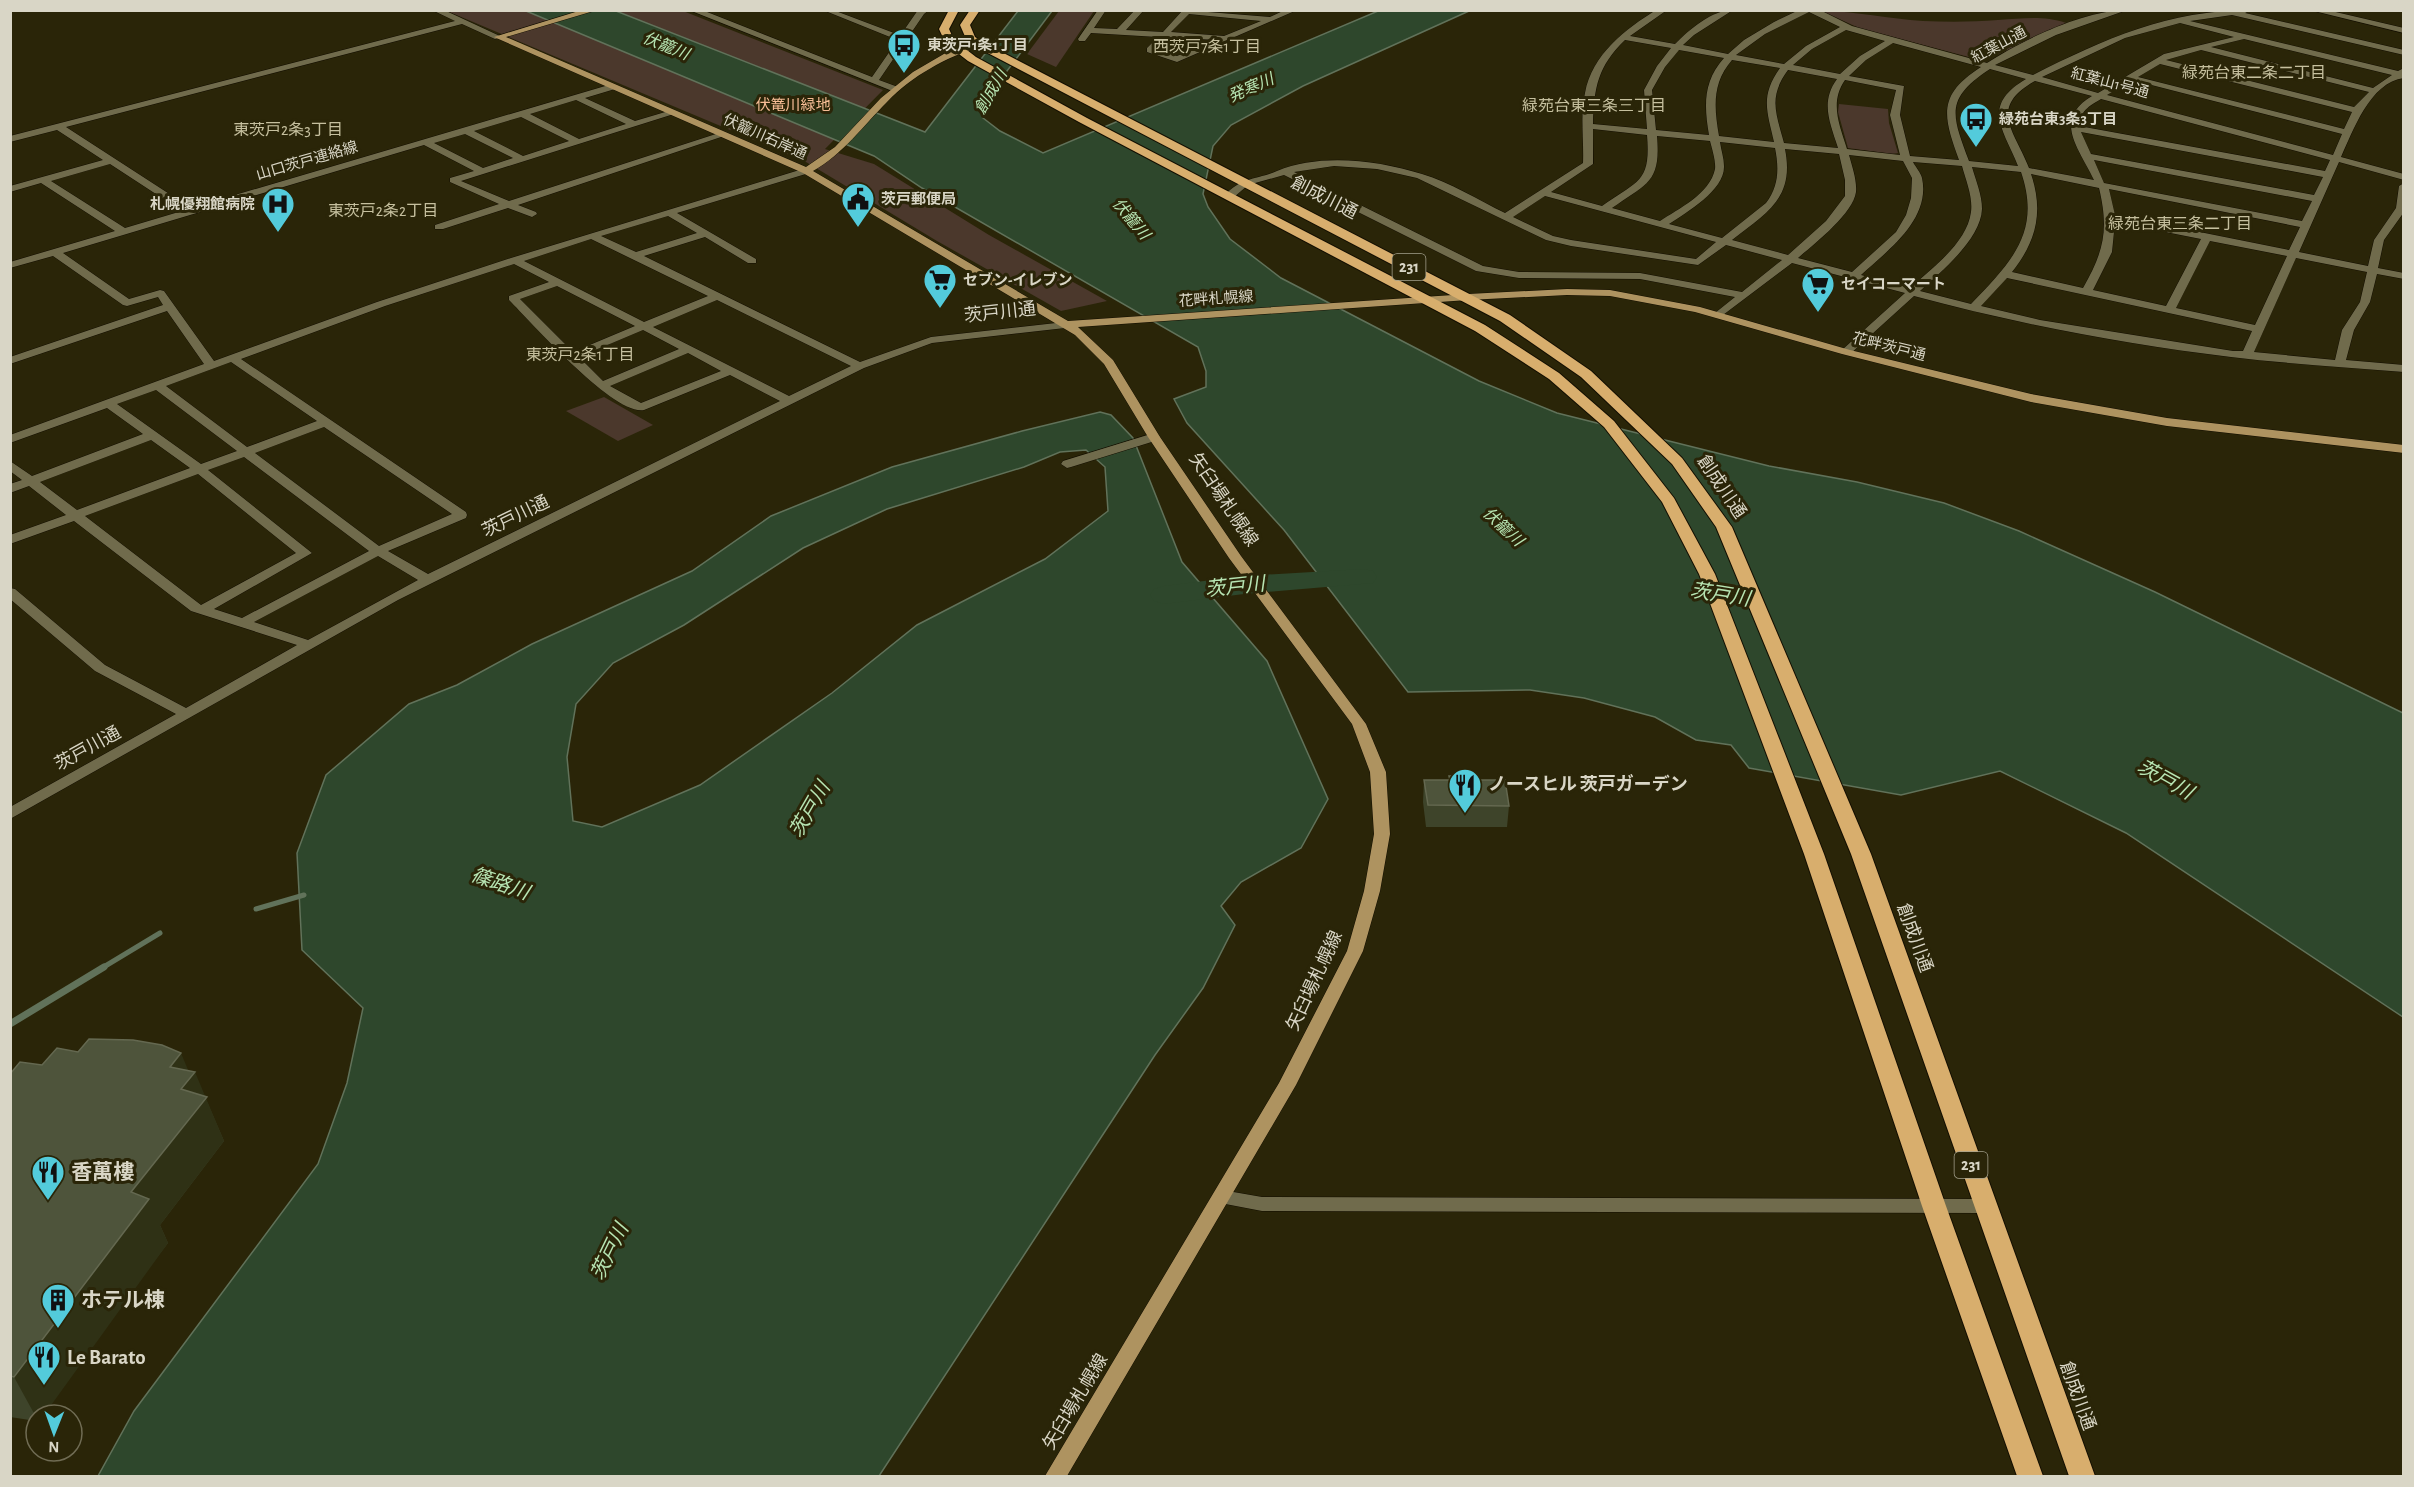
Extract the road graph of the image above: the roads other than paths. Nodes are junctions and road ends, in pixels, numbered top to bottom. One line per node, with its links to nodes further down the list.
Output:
1 (436, 10): 22 (street, 伏籠川右岸通)
2 (593, 10): 30 (main road)
3 (693, 10): 48 (street)
4 (827, 10): 28 (street)
5 (925, 10): 28 (street)
6 (954, 10): 38 (highway, 231)
7 (975, 10): 35 (highway)
8 (1102, 10): 24 (street)
9 (1140, 10): 26 (street)
10 (1293, 10): 20 (street)
11 (1663, 10): 31 (street)
12 (1729, 10): 36 (street)
13 (1807, 10): 40 (street)
14 (1812, 10): 23 (street, 紅葉山1号通)
15 (2123, 10): 42 (street, 紅葉山通)
16 (2247, 10): 19 (street)
17 (2314, 10): 25 (street)
18 (1188, 11): 20 (street); 27 (street)
19 (2232, 12): 21 (street); 39 (street)
20 (1272, 20): 32 (street)
21 (2178, 21): 29 (street); 47 (street)
22 (462, 22): 30 (street, 伏籠川右岸通); 58 (street)
23 (1846, 27): 34 (street, 紅葉山1号通); 43 (street)
24 (1088, 30): 26 (street); 33 (street)
25 (2403, 31)
26 (1119, 32): 27 (street)
27 (1165, 35): 32 (street); 32 (street)
28 (905, 36): 48 (street)
29 (2242, 36): 37 (street); 44 (street)
30 (498, 37): 49 (main road, 伏籠川右岸通)
31 (1624, 37): 36 (street); 59 (street)
32 (1227, 38)
33 (1082, 39)
34 (1893, 40): 42 (street, 紅葉山1号通); 45 (street)
35 (982, 46): 38 (main road); 84 (highway, 創成川通 / 231)
36 (1677, 47): 40 (street); 62 (street)
37 (2196, 47): 41 (street); 51 (street)
38 (959, 50): 50 (main road); 89 (highway, 231)
39 (2403, 53)
40 (1731, 56): 43 (street); 66 (street)
41 (2158, 61): 46 (street); 54 (street)
42 (1986, 65): 47 (street, 紅葉山1号通); 76 (street, 紅葉山通)
43 (1788, 67): 45 (street); 69 (street)
44 (2402, 74): 51 (street)
45 (1843, 77): 70 (street); 73 (street)
46 (2129, 77): 52 (street); 63 (street)
47 (2034, 78): 52 (street, 紅葉山1号通); 77 (street)
48 (874, 81): 50 (street)
49 (612, 87): 53 (street, 山口茨戸連絡線); 55 (main road, 伏籠川右岸通)
50 (895, 89): 79 (main road)
51 (2374, 92): 54 (street)
52 (2098, 95): 60 (street); 74 (street, 紅葉山1号通)
53 (576, 97): 56 (street, 山口茨戸連絡線); 57 (street)
54 (2358, 111): 63 (street)
55 (672, 112): 57 (street); 64 (main road, 伏籠川右岸通)
56 (522, 114): 61 (street, 山口茨戸連絡線); 67 (street)
57 (634, 124): 67 (street)
58 (58, 126): 65 (street); 75 (street)
59 (1589, 126): 62 (street); 88 (street)
60 (2074, 128): 71 (street); 81 (street)
61 (465, 130): 68 (street, 山口茨戸連絡線); 72 (street)
62 (1652, 133): 66 (street); 92 (street)
63 (2348, 133): 74 (street)
64 (722, 135): 79 (main road, 伏籠川右岸通); 91 (street)
65 (10, 139)
66 (1716, 139): 69 (street); 98 (street)
67 (578, 141): 72 (street)
68 (425, 142): 78 (street); 93 (street, 山口茨戸連絡線)
69 (1780, 146): 70 (street); 105 (street)
70 (1844, 152): 73 (street); 109 (street)
71 (2088, 156): 85 (street); 90 (street)
72 (522, 159): 78 (street)
73 (1906, 159): 76 (street); 115 (street)
74 (2336, 159): 81 (street); 82 (street, 紅葉山1号通)
75 (110, 161): 83 (street); 93 (street)
76 (1966, 165): 77 (street); 118 (street, 紅葉山通)
77 (2025, 170): 85 (street); 114 (street)
78 (482, 171): 91 (street)
79 (806, 171): 94 (street); 129 (main road, 伏籠川右岸通)
80 (1284, 171): 84 (street); 96 (street); 121 (street)
81 (2329, 175): 90 (street)
82 (2403, 177)
83 (43, 180): 87 (street); 101 (street)
84 (1245, 183): 89 (street); 122 (highway, 創成川通 / 231)
85 (2102, 186): 97 (street); 99 (street)
86 (2403, 186): 113 (street)
87 (10, 189)
88 (1544, 193): 92 (street); 96 (street)
89 (1227, 195): 123 (highway, 231)
90 (2318, 199): 99 (street)
91 (510, 204): 95 (street); 100 (street)
92 (1604, 209): 98 (street)
93 (190, 212): 101 (street, 山口茨戸連絡線)
94 (669, 212): 102 (street); 103 (street)
95 (532, 214)
96 (1506, 217): 105 (street)
97 (2112, 218): 104 (street); 119 (street)
98 (1662, 224): 105 (street)
99 (2306, 225): 107 (street)
100 (439, 227)
101 (123, 231): 106 (street, 山口茨戸連絡線)
102 (705, 234): 108 (street); 111 (street)
103 (592, 235): 108 (street); 110 (street)
104 (2207, 237): 107 (street); 127 (street)
105 (1725, 241): 109 (street)
106 (55, 252): 112 (street, 山口茨戸連絡線); 125 (street)
107 (2294, 253): 113 (street); 131 (street)
108 (635, 256): 120 (street)
109 (1790, 258): 115 (street); 121 (street)
110 (515, 260): 117 (street); 136 (street)
111 (752, 261)
112 (10, 265)
113 (2373, 270): 116 (street); 138 (street)
114 (2005, 274): 119 (street); 126 (street)
115 (1855, 275): 118 (street)
116 (2403, 276)
117 (558, 282): 130 (street); 135 (street)
118 (1913, 291): 126 (street); 133 (street, 紅葉山通)
119 (2087, 291): 127 (street)
120 (717, 296): 130 (street); 139 (street)
121 (1743, 296): 128 (street)
122 (1468, 297): 123 (main road, 花畔茨戸通); 128 (main road, 花畔茨戸通); 170 (highway, 創成川通 / 231)
123 (1427, 300): 124 (main road, 花畔茨戸通); 169 (highway, 231)
124 (1369, 304): 129 (main road, 花畔札幌線)
125 (169, 307): 137 (street); 140 (street)
126 (1973, 308): 134 (street)
127 (2170, 309): 131 (street)
128 (1719, 315): 133 (main road, 花畔茨戸通)
129 (1065, 325): 139 (street, 茨戸川通); 149 (main road, 矢臼場札幌線)
130 (644, 326): 132 (street); 135 (street)
131 (2260, 329): 134 (street)
132 (688, 349): 142 (street); 144 (street)
133 (1846, 352): 151 (main road, 花畔茨戸通)
134 (2247, 355): 138 (street)
135 (572, 356): 144 (street)
136 (232, 358): 140 (street); 147 (street)
137 (10, 361)
138 (2340, 363): 141 (street)
139 (861, 366): 145 (street, 茨戸川通)
140 (212, 367): 143 (street)
141 (2403, 369)
142 (730, 371): 144 (street); 145 (street)
143 (158, 386): 146 (street); 152 (street)
144 (601, 386)
145 (789, 401): 161 (street, 茨戸川通)
146 (109, 404): 148 (street); 150 (street)
147 (326, 422): 152 (street); 160 (street)
148 (153, 435): 155 (street); 156 (street)
149 (1154, 437): 153 (street); 168 (main road, 矢臼場札幌線)
150 (10, 439)
151 (2403, 449)
152 (247, 452): 155 (street); 160 (street)
153 (1067, 464)
154 (10, 465): 156 (street)
155 (199, 469): 158 (street); 163 (street)
156 (31, 481): 157 (street); 158 (street)
157 (10, 489)
158 (76, 515): 159 (street); 163 (street)
159 (10, 540)
160 (378, 551): 161 (street); 164 (street)
161 (428, 580): 165 (street, 茨戸川通)
162 (10, 592): 166 (street)
163 (203, 610): 164 (street)
164 (243, 623): 165 (street)
165 (310, 645): 166 (street, 茨戸川通)
166 (187, 714): 167 (street, 茨戸川通)
167 (10, 814)
168 (1222, 1197): 169 (street); 171 (main road, 矢臼場札幌線)
169 (1934, 1206): 170 (street); 172 (highway, 231)
170 (1986, 1206): 173 (highway, 創成川通 / 231)
171 (1056, 1476)
172 (2030, 1476)
173 (2082, 1476)

